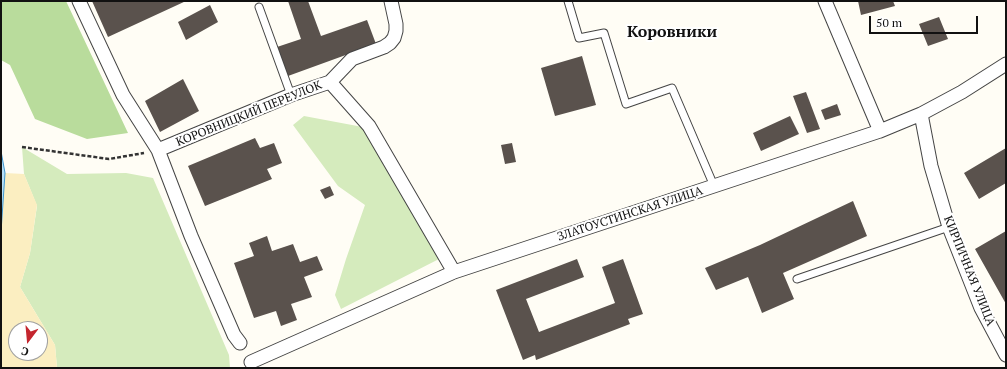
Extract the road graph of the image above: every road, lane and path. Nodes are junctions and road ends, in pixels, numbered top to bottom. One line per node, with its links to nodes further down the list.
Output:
1 (79, 1): 12 (street)
2 (391, 1): 7 (street)
3 (568, 1): 13 (lane)
4 (825, 1): 10 (street)
5 (259, 7): 8 (lane)
6 (1006, 64): 9 (street, ЗЛАТОУСТИНСКАЯ УЛИЦА)
7 (330, 82): 8 (street, КОРОВНИЦКИЙ ПЕРЕУЛОК); 15 (street, КОРОВНИЦКИЙ ПЕРЕУЛОК)
8 (291, 95): 12 (street, КОРОВНИЦКИЙ ПЕРЕУЛОК)
9 (921, 114): 10 (street, ЗЛАТОУСТИНСКАЯ УЛИЦА); 14 (street, КИРПИЧНАЯ УЛИЦА)
10 (880, 131): 13 (street, ЗЛАТОУСТИНСКАЯ УЛИЦА)
11 (22, 147): 12 (path)
12 (158, 150): 17 (street)
13 (714, 186): 15 (street, ЗЛАТОУСТИНСКАЯ УЛИЦА)
14 (949, 227): 16 (lane); 18 (street, КИРПИЧНАЯ УЛИЦА)
15 (454, 272): 19 (street, ЗЛАТОУСТИНСКАЯ УЛИЦА)
16 (797, 279)
17 (240, 343)
18 (1006, 355)
19 (251, 362)

